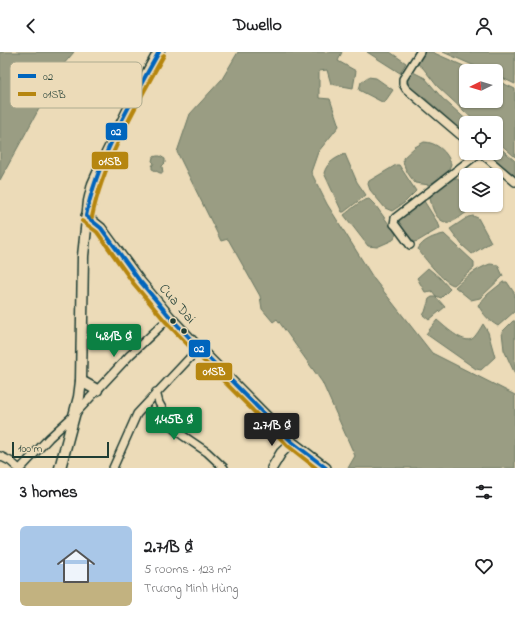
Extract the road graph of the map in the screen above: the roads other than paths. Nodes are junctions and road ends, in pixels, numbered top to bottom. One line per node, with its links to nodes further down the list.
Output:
1 (159, 52): 3 (main road)
2 (420, 52): 5 (street)
3 (142, 83)
4 (129, 108): 9 (main road)
5 (459, 134)
6 (471, 160): 10 (street)
7 (488, 160): 8 (street)
8 (515, 182)
9 (86, 216): 11 (street, Cua Dai); 13 (main road)
10 (410, 245)
11 (170, 317): 12 (street, Cua Dai); 14 (street)
12 (199, 348): 15 (street); 17 (street, Cua Dai)
13 (81, 381): 14 (main road); 16 (main road)
14 (97, 390): 16 (street)
15 (156, 392): 21 (street); 22 (street)
16 (74, 415): 19 (street); 20 (main road)
17 (292, 442): 23 (street); 24 (street, Cua Dai)
18 (0, 456): 19 (street)
19 (20, 468)
20 (60, 468)
21 (113, 468)
22 (224, 468)
23 (272, 468)
24 (326, 468)

